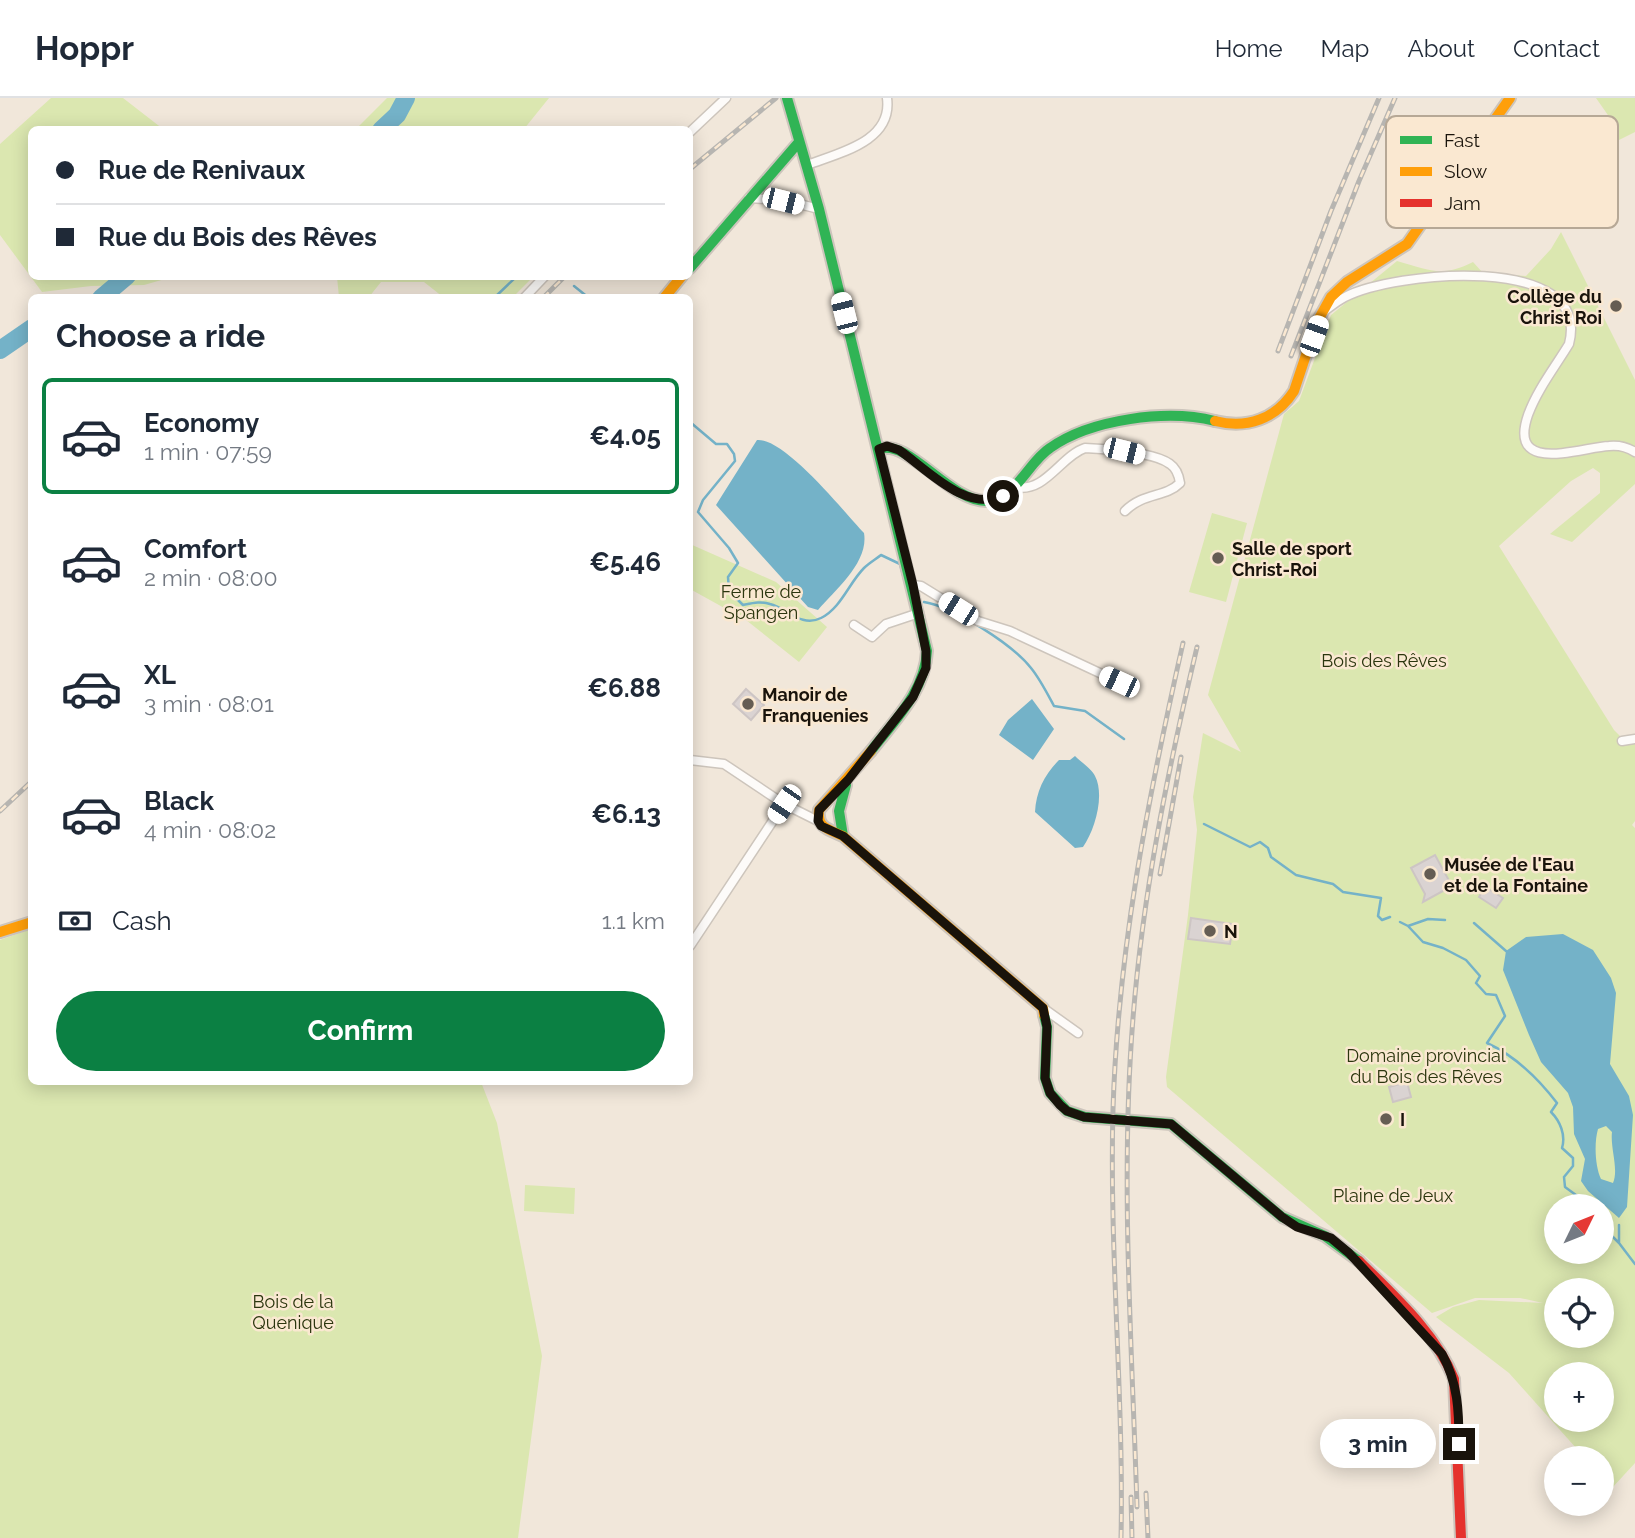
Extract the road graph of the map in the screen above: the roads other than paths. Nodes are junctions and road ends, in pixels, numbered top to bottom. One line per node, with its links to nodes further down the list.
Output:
1 (726, 98): 6 (street)
2 (787, 98): 7 (street)
3 (887, 98): 8 (street)
4 (1510, 98): 5 (street)
5 (1497, 116)
6 (693, 129)
7 (799, 142): 8 (street); 9 (street)
8 (807, 165): 10 (street)
9 (749, 198): 10 (street); 12 (street)
10 (819, 209): 18 (street)
11 (1418, 228): 17 (street)
12 (693, 264)
13 (541, 280): 15 (street)
14 (679, 280): 16 (street)
15 (528, 294)
16 (667, 294)
17 (1323, 312): 19 (street); 20 (street)
18 (879, 449): 20 (street); 22 (street)
19 (1635, 452)
20 (1016, 487): 21 (street)
21 (1125, 511)
22 (913, 585): 23 (street); 25 (street)
23 (919, 613): 24 (street); 29 (street)
24 (854, 625)
25 (1119, 682)
26 (1635, 739): 27 (street)
27 (1622, 741)
28 (693, 760): 30 (street)
29 (848, 780): 31 (street); 32 (street)
30 (784, 804): 31 (street); 35 (street)
31 (821, 812): 32 (street); 32 (street)
32 (836, 820): 36 (street)
33 (28, 923): 34 (street)
34 (0, 932)
35 (693, 941)
36 (1043, 1008): 37 (street); 38 (street)
37 (1078, 1033)
38 (1461, 1538)

